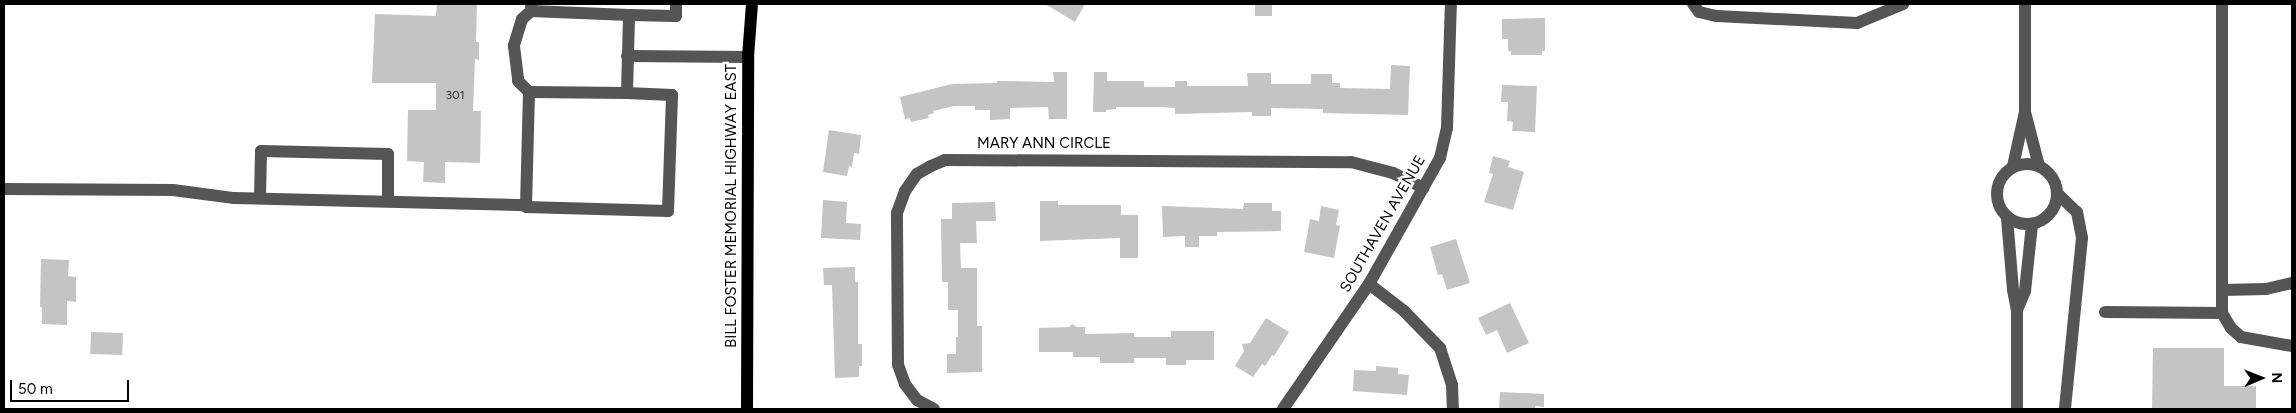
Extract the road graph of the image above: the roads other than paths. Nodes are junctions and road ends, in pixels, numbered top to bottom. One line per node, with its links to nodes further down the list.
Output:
1 (676, 4): 10 (street)
2 (752, 4): 12 (main road, BILL FOSTER MEMORIAL HIGHWAY EAST)
3 (1452, 4): 18 (street, SOUTHAVEN AVENUE)
4 (1693, 4): 5 (street)
5 (1903, 4)
6 (2020, 4): 9 (street)
7 (2222, 4): 28 (street)
8 (531, 8): 10 (street); 13 (street)
9 (2025, 10): 15 (street)
10 (628, 15): 11 (street)
11 (627, 56): 12 (street); 14 (street)
12 (748, 57): 33 (main road, BILL FOSTER MEMORIAL HIGHWAY EAST)
13 (529, 92): 14 (street); 23 (street)
14 (627, 93): 23 (street)
15 (2024, 112): 16 (street); 17 (street)
16 (2013, 166): 17 (street); 24 (street)
17 (2039, 166): 20 (street)
18 (1424, 188): 27 (street, SOUTHAVEN AVENUE); 34 (street, MARY ANN CIRCLE)
19 (4, 189): 21 (street)
20 (2057, 193): 25 (street); 38 (street)
21 (260, 198): 22 (street); 22 (street)
22 (388, 201): 23 (street)
23 (526, 205)
24 (2007, 218): 25 (street); 29 (street)
25 (2032, 224): 29 (street)
26 (2292, 283): 28 (street)
27 (1369, 284): 35 (street, SOUTHAVEN AVENUE); 36 (street)
28 (2222, 290): 31 (street)
29 (2017, 310): 37 (street)
30 (2105, 312): 31 (street)
31 (2222, 313): 32 (street)
32 (2292, 346)
33 (747, 409)
34 (934, 409)
35 (1283, 409)
36 (1453, 409)
37 (2017, 409)
38 (2065, 409)

